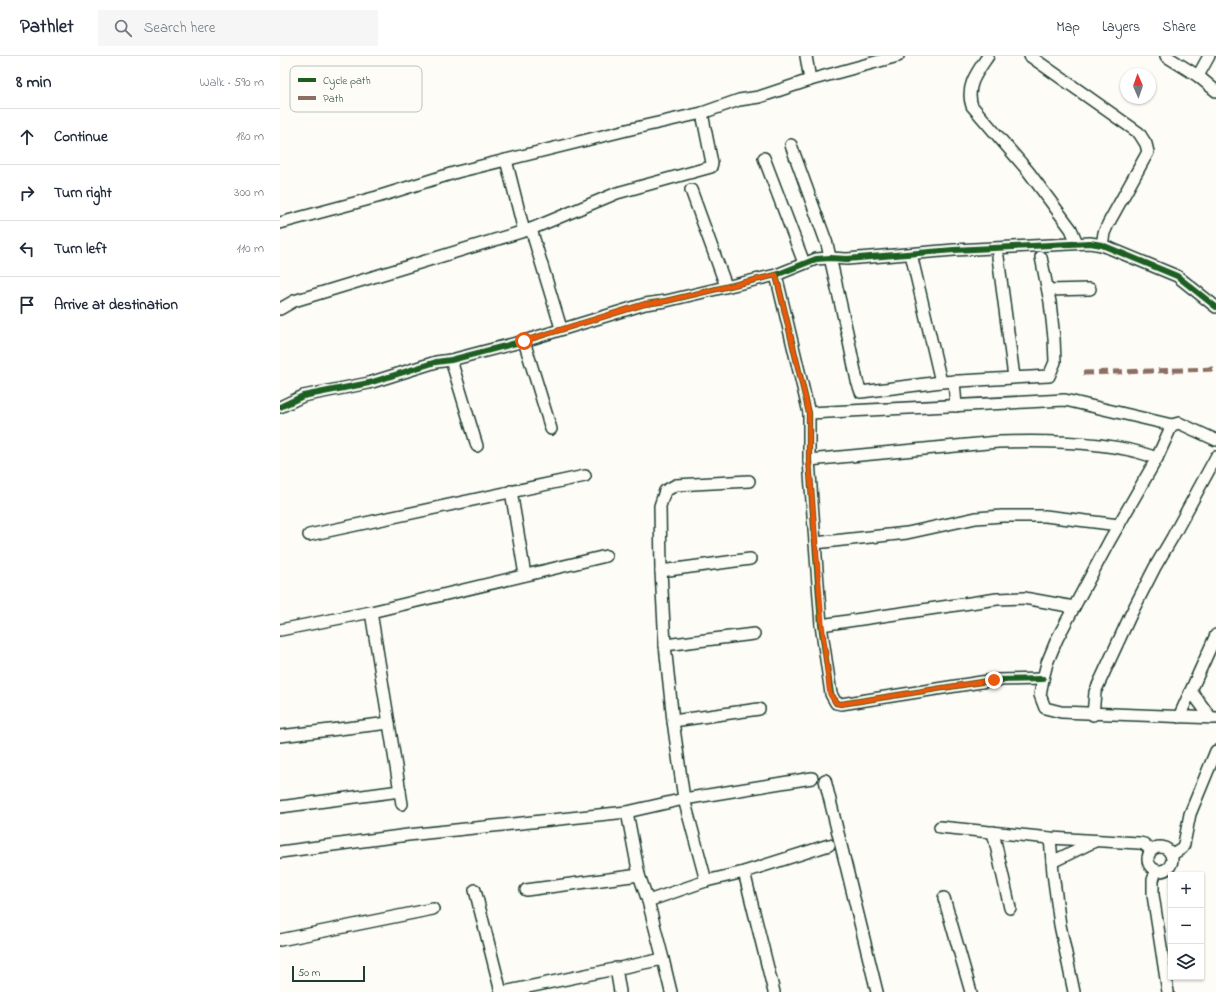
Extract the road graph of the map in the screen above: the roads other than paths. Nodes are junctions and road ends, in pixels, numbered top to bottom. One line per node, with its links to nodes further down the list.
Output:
1 (806, 56): 8 (street)
2 (898, 56): 8 (street)
3 (988, 56): 17 (street)
4 (1030, 56): 18 (street)
5 (1166, 56): 7 (street)
6 (1209, 56): 7 (street)
7 (1198, 76): 9 (street)
8 (810, 80): 10 (street)
9 (1216, 90)
10 (702, 113): 13 (street); 16 (street)
11 (791, 145): 22 (street)
12 (764, 158): 23 (street)
13 (506, 160): 15 (street); 16 (street)
14 (691, 190): 25 (street)
15 (280, 223)
16 (528, 230): 29 (street); 30 (street)
17 (1077, 243): 18 (street); 19 (street)
18 (1102, 245): 28 (street)
19 (911, 254): 22 (street); 34 (street)
20 (998, 257): 33 (street)
21 (1041, 257): 27 (street)
22 (830, 258): 23 (street); 34 (street)
23 (804, 263): 24 (street)
24 (776, 275): 25 (street); 38 (street)
25 (726, 286): 30 (street)
26 (1090, 289): 27 (street)
27 (1048, 290): 33 (street)
28 (1216, 307)
29 (280, 309)
30 (561, 328): 31 (street)
31 (524, 341): 32 (street); 40 (street)
32 (451, 360): 37 (street); 42 (street)
33 (1014, 377): 35 (street)
34 (941, 382): 35 (street)
35 (954, 382): 36 (street)
36 (956, 406): 38 (street); 39 (street)
37 (280, 407)
38 (809, 413): 45 (street)
39 (1172, 424): 41 (street); 44 (street)
40 (551, 429)
41 (1216, 440)
42 (477, 446)
43 (1216, 457): 66 (street)
44 (1157, 458): 45 (street); 49 (street)
45 (809, 460): 51 (street)
46 (585, 476): 48 (street)
47 (749, 481): 54 (street)
48 (511, 491): 50 (street); 55 (street)
49 (1119, 524): 51 (street); 56 (street)
50 (309, 535)
51 (815, 543): 58 (street)
52 (606, 556): 55 (street)
53 (750, 559): 54 (street)
54 (660, 570): 62 (street)
55 (525, 575): 57 (street)
56 (1074, 607): 58 (street); 63 (street)
57 (371, 612): 59 (street); 69 (street)
58 (822, 625): 63 (street)
59 (280, 630)
60 (754, 634): 62 (street)
61 (1216, 635): 64 (street)
62 (665, 645): 70 (street)
63 (1043, 679): 66 (street)
64 (1190, 691): 67 (street); 68 (street)
65 (759, 709): 70 (street)
66 (1093, 714): 67 (street)
67 (1179, 717): 68 (street)
68 (1214, 718)
69 (389, 722): 71 (street); 75 (street)
70 (673, 722): 76 (street)
71 (280, 736)
72 (1216, 750): 87 (street)
73 (812, 778): 76 (street)
74 (825, 780): 108 (street)
75 (400, 791): 77 (street); 78 (street)
76 (684, 799): 79 (street); 92 (street)
77 (402, 804)
78 (280, 807)
79 (627, 812): 86 (street); 91 (street)
80 (940, 827): 81 (street)
81 (993, 832): 82 (street); 97 (street)
82 (1050, 838): 83 (street); 88 (street)
83 (1097, 840): 85 (street); 88 (street)
84 (830, 845): 90 (street)
85 (1151, 850): 87 (street); 89 (street)
86 (280, 852)
87 (1171, 855): 89 (street)
88 (1052, 862): 110 (street)
89 (1156, 871): 111 (street)
90 (744, 872): 92 (street); 107 (street)
91 (639, 875): 94 (street); 96 (street)
92 (706, 881): 96 (street)
93 (475, 890): 103 (street)
94 (526, 890)
95 (944, 898): 109 (street)
96 (648, 901): 100 (street)
97 (1010, 908)
98 (433, 909): 99 (street)
99 (280, 940)
100 (663, 960): 101 (street); 106 (street)
101 (616, 968): 102 (street); 105 (street)
102 (540, 988): 104 (street)
103 (501, 992)
104 (504, 992)
105 (620, 992)
106 (671, 992)
107 (774, 992)
108 (877, 992)
109 (971, 992)
110 (1074, 992)
111 (1168, 992)

